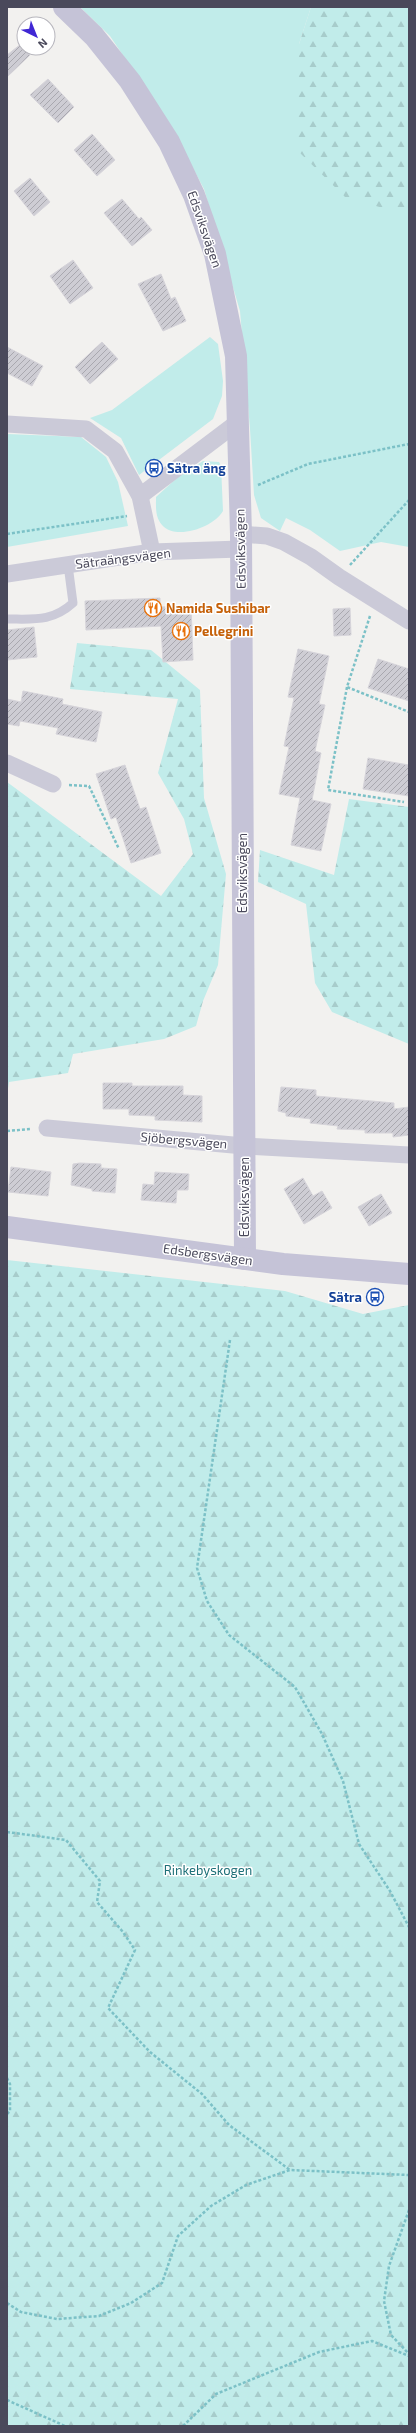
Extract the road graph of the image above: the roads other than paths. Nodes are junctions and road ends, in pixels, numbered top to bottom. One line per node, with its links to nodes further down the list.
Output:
1 (64, 7): 2 (street, Edsviksvägen)
2 (238, 422): 4 (street); 5 (street, Edsviksvägen)
3 (7, 424): 4 (street)
4 (140, 496): 6 (street)
5 (240, 542): 6 (street, Sätraängsvägen); 10 (street, Sätraängsvägen); 14 (street, Edsviksvägen)
6 (152, 552): 7 (street, Sätraängsvägen)
7 (68, 565): 8 (street, Sätraängsvägen); 9 (lane)
8 (7, 574)
9 (7, 619)
10 (409, 621)
11 (7, 763): 12 (street)
12 (53, 784)
13 (47, 1128): 14 (street, Sjöbergsvägen)
14 (244, 1146): 15 (street, Sjöbergsvägen); 17 (street, Edsviksvägen)
15 (409, 1155)
16 (7, 1227): 17 (street, Edsbergsvägen)
17 (245, 1260): 18 (street, Edsbergsvägen)
18 (409, 1274)

